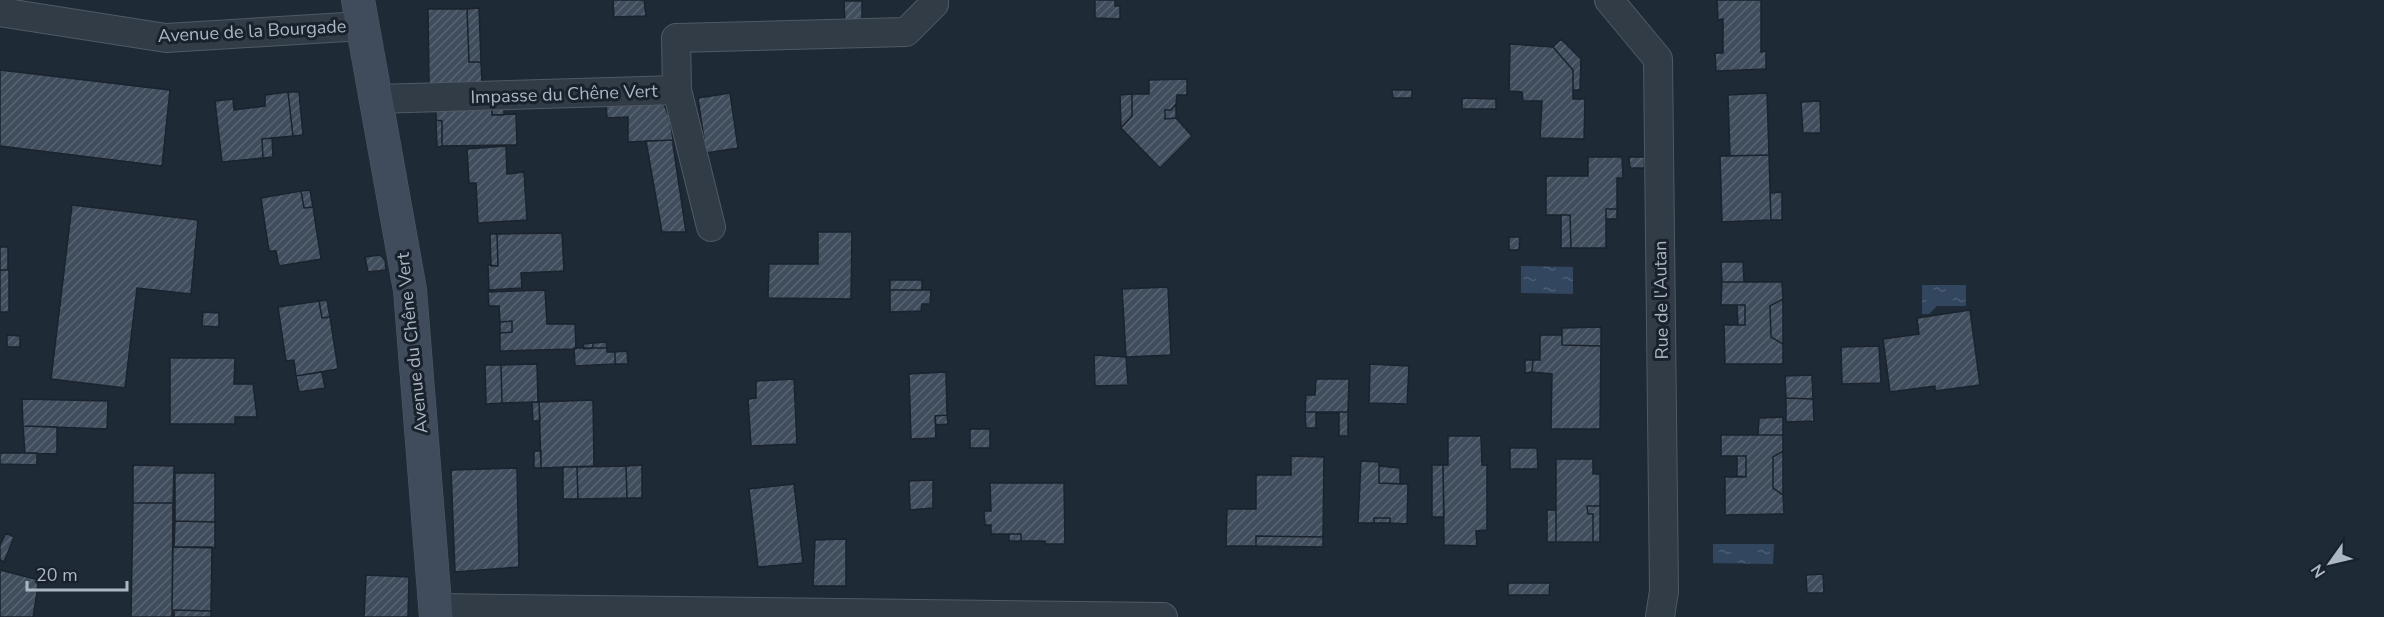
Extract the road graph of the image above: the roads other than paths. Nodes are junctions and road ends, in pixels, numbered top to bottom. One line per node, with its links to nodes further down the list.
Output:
1 (934, 0): 5 (street, Impasse du Chêne Vert)
2 (1609, 0): 10 (street, Rue de l'Autan)
3 (0, 12): 4 (street, Avenue de la Bourgade)
4 (360, 13): 6 (main road, Avenue du Chêne Vert)
5 (677, 90): 6 (street, Impasse du Chêne Vert); 7 (street, Impasse du Chêne Vert)
6 (376, 99): 8 (main road, Avenue du Chêne Vert)
7 (711, 227)
8 (436, 613): 9 (street)
9 (1163, 617)
10 (1660, 617)

